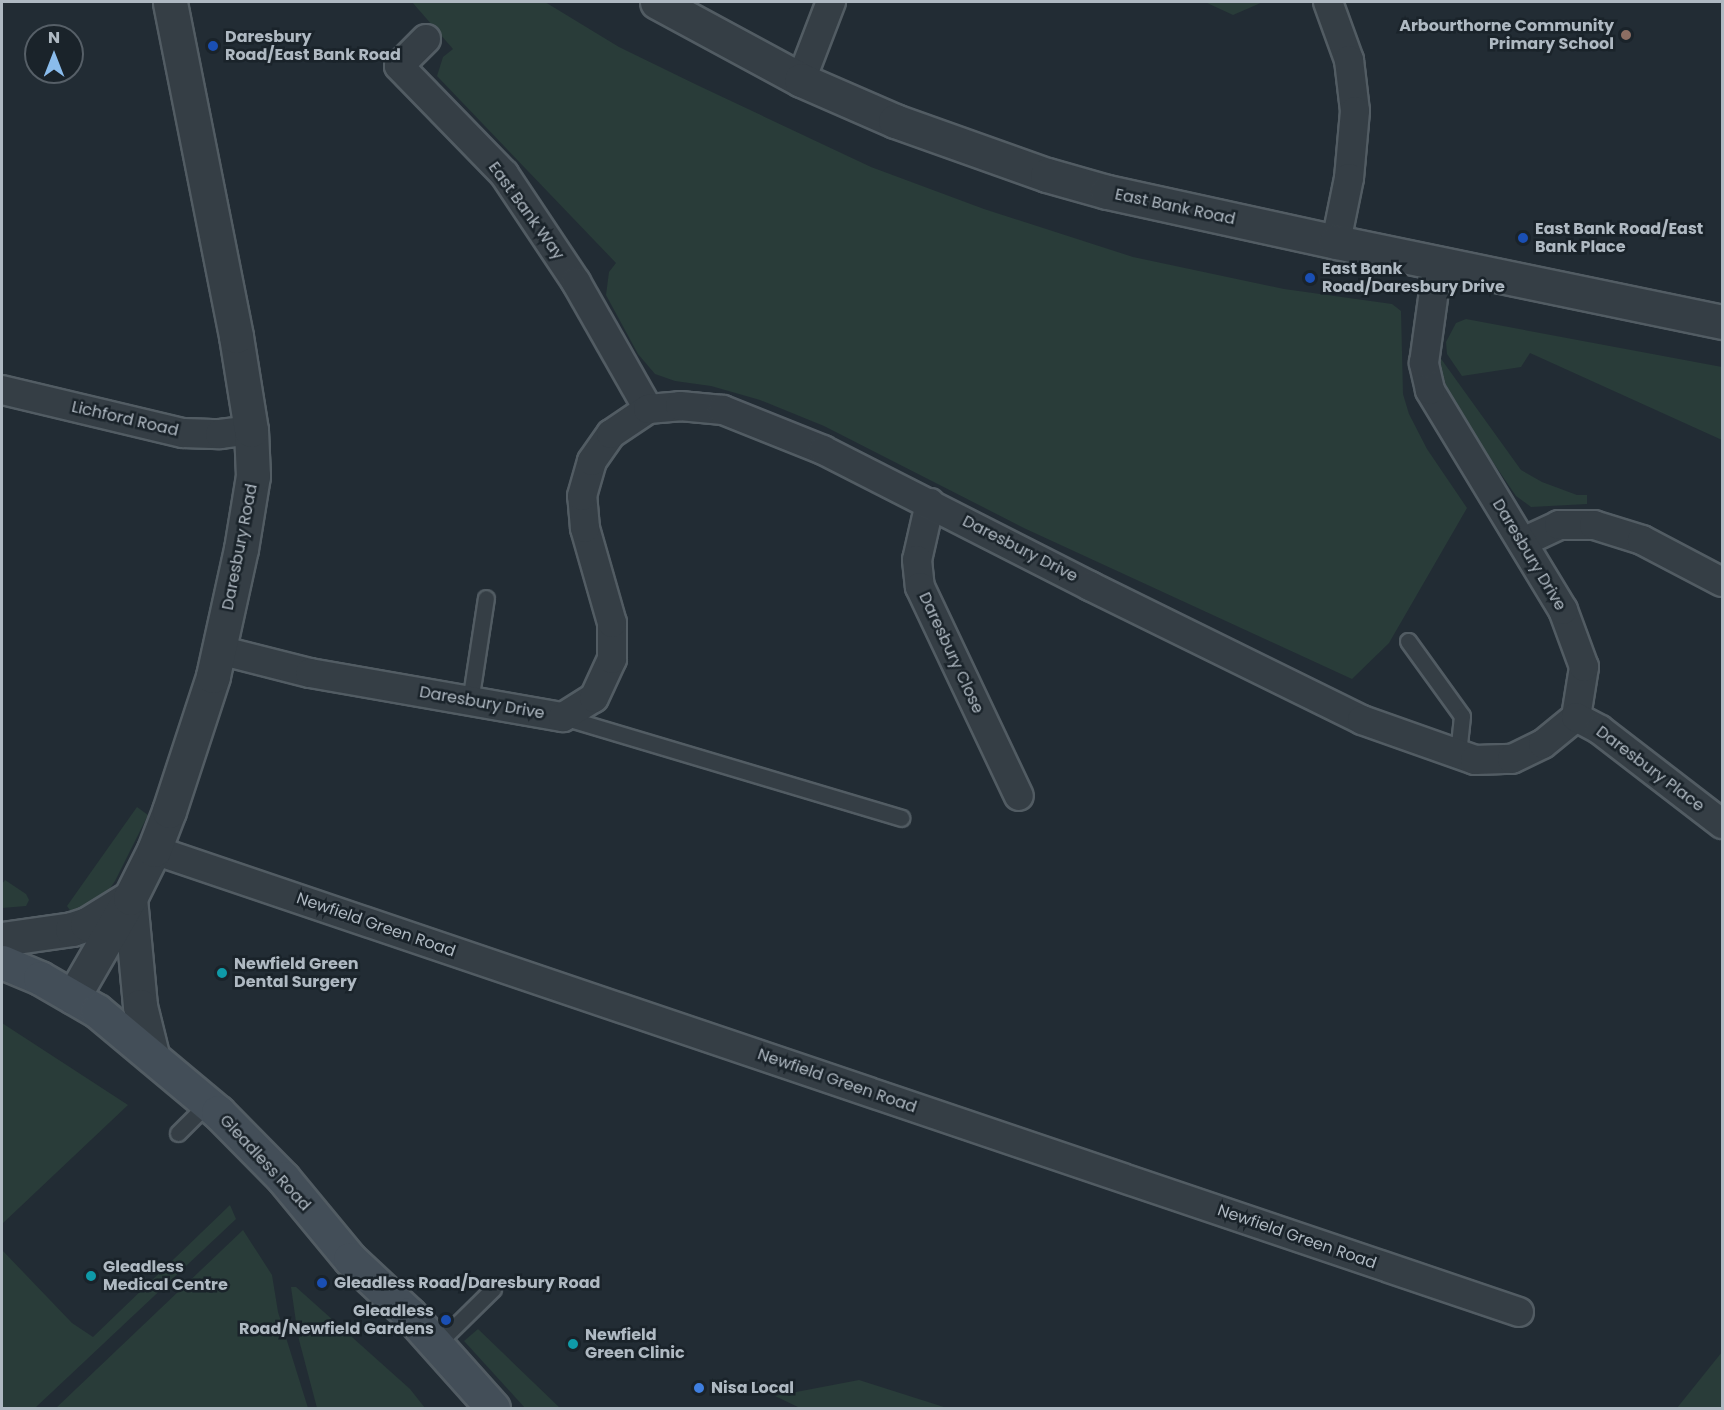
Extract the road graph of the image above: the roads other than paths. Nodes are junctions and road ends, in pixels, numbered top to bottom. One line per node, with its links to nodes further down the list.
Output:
1 (170, 2): 12 (street, Daresbury Road)
2 (657, 2): 6 (street, East Bank Road)
3 (831, 2): 6 (street)
4 (1328, 2): 7 (street)
5 (426, 39): 11 (street, East Bank Way)
6 (801, 80): 7 (street, East Bank Road)
7 (1336, 242): 8 (street, East Bank Road)
8 (1438, 262): 9 (street, East Bank Road); 14 (street, Daresbury Drive)
9 (1722, 322)
10 (2, 390): 12 (street, Lichford Road)
11 (648, 409): 13 (street, Daresbury Drive); 20 (street, Daresbury Drive)
12 (251, 430): 18 (street, Daresbury Road)
13 (930, 502): 22 (street, Daresbury Drive); 23 (street, Daresbury Close)
14 (1523, 542): 15 (street); 21 (street, Daresbury Drive)
15 (1722, 582)
16 (486, 598): 19 (lane)
17 (1408, 640): 22 (lane)
18 (219, 650): 19 (street, Daresbury Drive); 26 (street, Daresbury Road)
19 (470, 702): 20 (street, Daresbury Drive)
20 (562, 717): 24 (lane)
21 (1576, 717): 22 (street, Daresbury Drive); 25 (street, Daresbury Place)
22 (1458, 754)
23 (1019, 796)
24 (901, 818)
25 (1722, 824)
26 (154, 850): 27 (street, Daresbury Road); 35 (street, Newfield Green Road)
27 (130, 898): 28 (street); 30 (street, Daresbury Road); 31 (street)
28 (2, 939)
29 (2, 962): 30 (main road, Gleadless Road)
30 (73, 997): 31 (main road, Gleadless Road)
31 (152, 1055): 32 (main road, Gleadless Road)
32 (208, 1104): 33 (lane); 36 (main road, Gleadless Road)
33 (178, 1133)
34 (493, 1288): 36 (lane)
35 (1519, 1312)
36 (436, 1345): 37 (main road, Gleadless Road)
37 (486, 1404)

